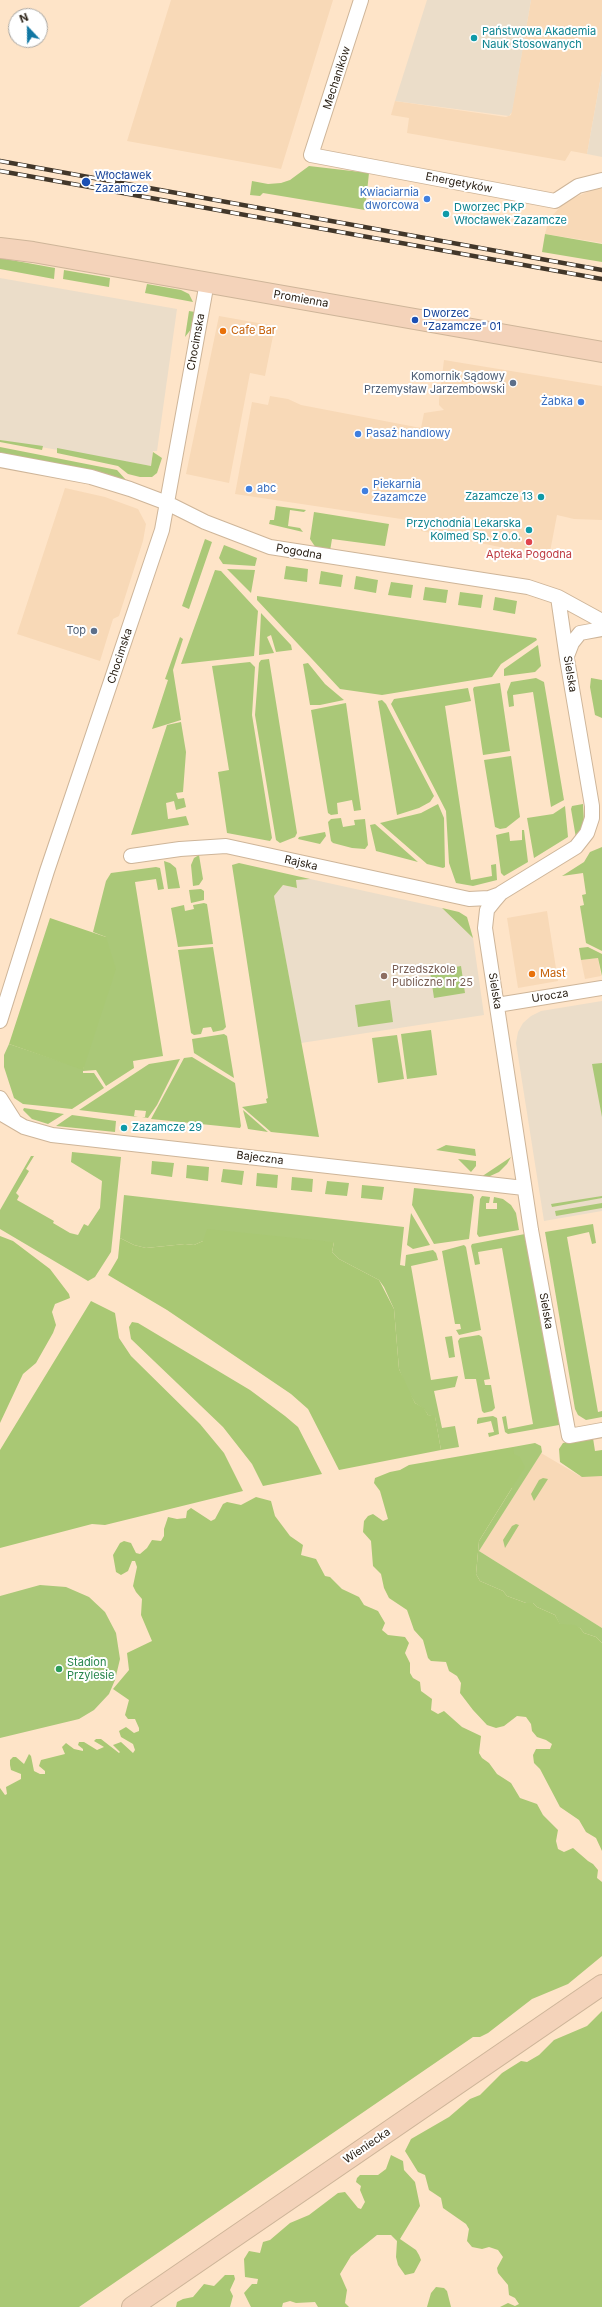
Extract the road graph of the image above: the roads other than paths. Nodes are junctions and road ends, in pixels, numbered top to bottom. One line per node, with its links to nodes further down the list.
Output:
1 (361, 0): 2 (street, Mechaników)
2 (312, 155): 3 (street, Energetyków)
3 (602, 180)
4 (0, 248): 5 (street, Promienna)
5 (207, 282): 6 (street, Promienna); 8 (street, Chocimska)
6 (602, 352)
7 (0, 460): 8 (street, Pogodna)
8 (167, 503): 9 (street, Pogodna); 19 (street, Chocimska)
9 (558, 597): 10 (street, Pogodna); 12 (street, Sielska)
10 (602, 621)
11 (602, 629): 12 (street)
12 (567, 659): 14 (street, Sielska)
13 (132, 856): 15 (street, Rajska)
14 (501, 893): 15 (street, Rajska); 16 (street, Sielska)
15 (470, 899): 16 (street)
16 (485, 928): 18 (street, Sielska)
17 (602, 988): 18 (street, Urocza)
18 (498, 1005): 23 (street, Sielska)
19 (0, 1021)
20 (0, 1098): 22 (street)
21 (0, 1113): 22 (street, Bajeczna)
22 (16, 1123): 23 (street, Bajeczna)
23 (524, 1188): 24 (street, Sielska)
24 (602, 1430)
25 (602, 1985): 26 (street, Wieniecka)
26 (132, 2307)

